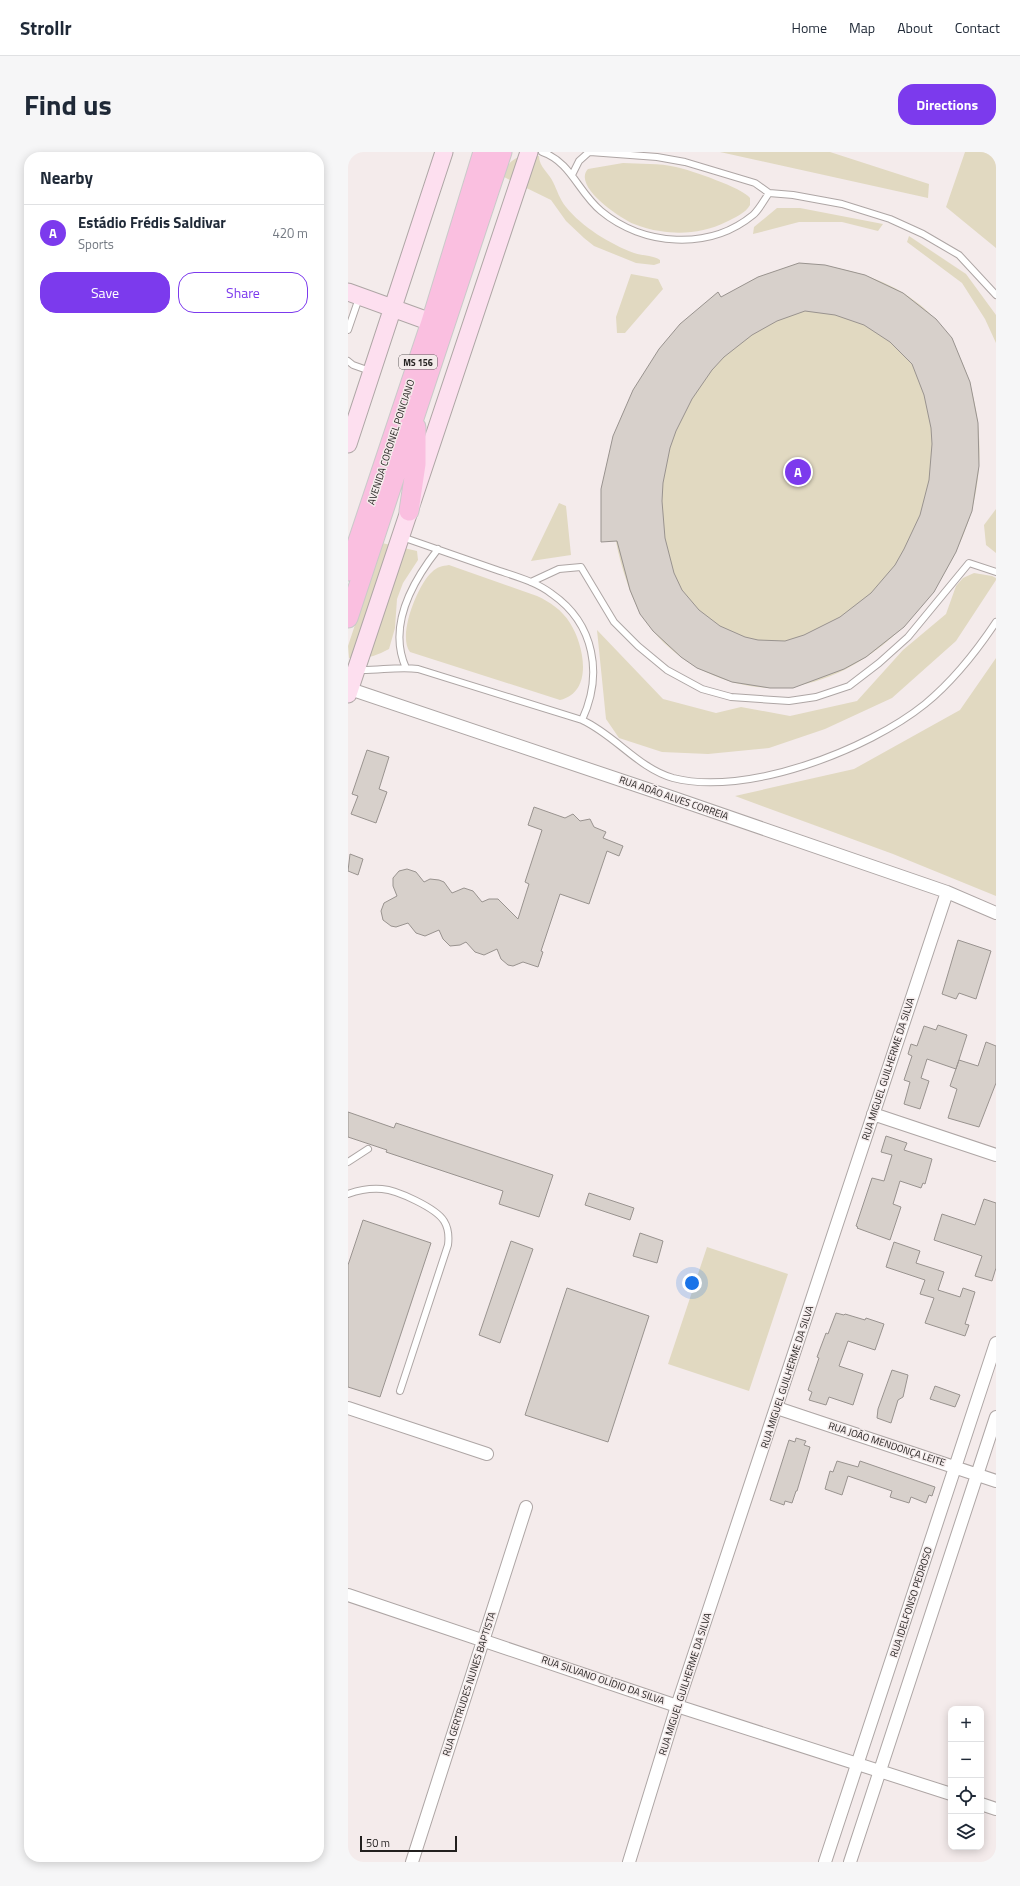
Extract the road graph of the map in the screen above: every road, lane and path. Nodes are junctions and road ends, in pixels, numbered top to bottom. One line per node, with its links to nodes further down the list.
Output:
1 (444, 152): 11 (main road)
2 (483, 152): 12 (main road, AVENIDA CORONEL PONCIANO / MS 156)
3 (502, 152): 16 (main road)
4 (529, 152): 18 (main road)
5 (542, 152): 7 (lane)
6 (589, 152): 7 (lane); 8 (lane)
7 (572, 175): 8 (lane)
8 (769, 193): 10 (lane)
9 (354, 294): 11 (main road); 13 (lane)
10 (996, 295)
11 (393, 308): 12 (main road); 15 (main road)
12 (431, 322): 21 (main road, AVENIDA CORONEL PONCIANO / MS 156)
13 (348, 330)
14 (348, 361): 15 (lane)
15 (373, 372): 17 (main road)
16 (416, 411): 18 (main road); 24 (main road)
17 (348, 444)
18 (409, 512): 19 (main road)
19 (401, 536): 20 (lane); 27 (main road)
20 (438, 549): 23 (lane); 26 (lane)
21 (348, 571)
22 (996, 572): 23 (lane)
23 (531, 582): 29 (lane)
24 (348, 618)
25 (996, 622): 29 (lane)
26 (406, 668): 27 (lane); 29 (lane)
27 (356, 670): 28 (main road)
28 (349, 692): 30 (street, RUA ADÃO ALVES CORREIA)
29 (582, 720)
30 (947, 892): 31 (street, RUA ADÃO ALVES CORREIA); 32 (street, RUA MIGUEL GUILHERME DA SILVA)
31 (996, 914)
32 (873, 1114): 34 (street); 40 (street, RUA MIGUEL GUILHERME DA SILVA)
33 (368, 1149): 35 (lane)
34 (996, 1155)
35 (348, 1162)
36 (348, 1194): 38 (lane)
37 (996, 1343): 43 (street, RUA IDELFONSO PEDROSO)
38 (400, 1391)
39 (348, 1408): 42 (street)
40 (777, 1408): 43 (street, RUA JOÃO MENDONÇA LEITE); 49 (street, RUA MIGUEL GUILHERME DA SILVA)
41 (996, 1417): 44 (street)
42 (487, 1454)
43 (956, 1466): 44 (street, RUA JOÃO MENDONÇA LEITE); 50 (street, RUA IDELFONSO PEDROSO)
44 (977, 1474): 45 (street, RUA JOÃO MENDONÇA LEITE); 51 (street)
45 (996, 1481)
46 (526, 1507): 48 (street, RUA GERTRUDES NUNES BAPTISTA)
47 (348, 1594): 48 (street, RUA SILVANO OLÍDIO DA SILVA)
48 (484, 1639): 49 (street, RUA SILVANO OLÍDIO DA SILVA); 55 (street, RUA GERTRUDES NUNES BAPTISTA)
49 (677, 1706): 50 (street, RUA SILVANO OLÍDIO DA SILVA); 56 (street, RUA MIGUEL GUILHERME DA SILVA)
50 (858, 1763): 51 (street, RUA SILVANO OLÍDIO DA SILVA); 57 (street, RUA IDELFONSO PEDROSO)
51 (880, 1770): 52 (street, RUA SILVANO OLÍDIO DA SILVA); 58 (street)
52 (948, 1793)
53 (984, 1805): 54 (street)
54 (996, 1809)
55 (412, 1862)
56 (629, 1862)
57 (825, 1862)
58 (850, 1862)

